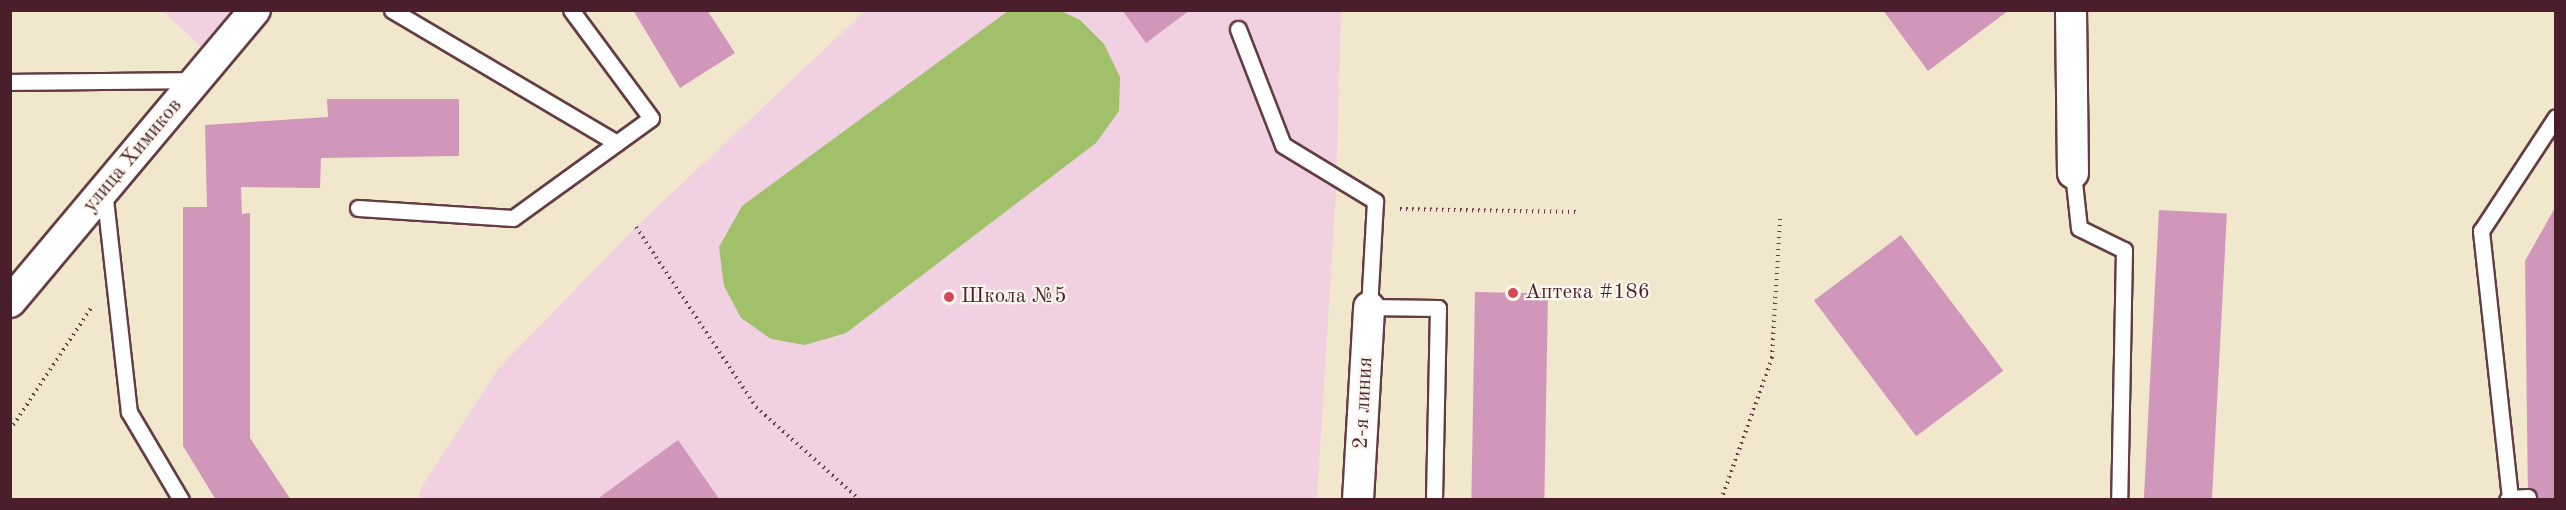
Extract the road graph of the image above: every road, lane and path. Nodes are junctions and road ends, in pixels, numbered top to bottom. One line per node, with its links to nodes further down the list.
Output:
1 (255, 10): 6 (street, улица Химиков)
2 (392, 10): 9 (lane)
3 (571, 10): 9 (lane)
4 (2071, 10): 10 (street)
5 (1238, 29): 13 (lane)
6 (196, 80): 7 (lane); 11 (street, улица Химиков)
7 (10, 82)
8 (2556, 117): 22 (lane)
9 (616, 143): 12 (lane)
10 (2073, 173): 28 (lane)
11 (104, 190): 17 (lane); 18 (street, улица Химиков)
12 (358, 208)
13 (1375, 209): 14 (path); 19 (lane)
14 (1578, 212)
15 (1780, 218): 27 (path)
16 (636, 227): 24 (path)
17 (114, 275): 20 (path); 23 (lane)
18 (10, 302)
19 (1369, 307): 25 (street, 2-я линия); 26 (lane)
20 (10, 430)
21 (2528, 497): 22 (lane)
22 (2508, 499)
23 (181, 500)
24 (860, 500)
25 (1358, 500)
26 (1434, 500)
27 (1721, 500)
28 (2119, 500)

